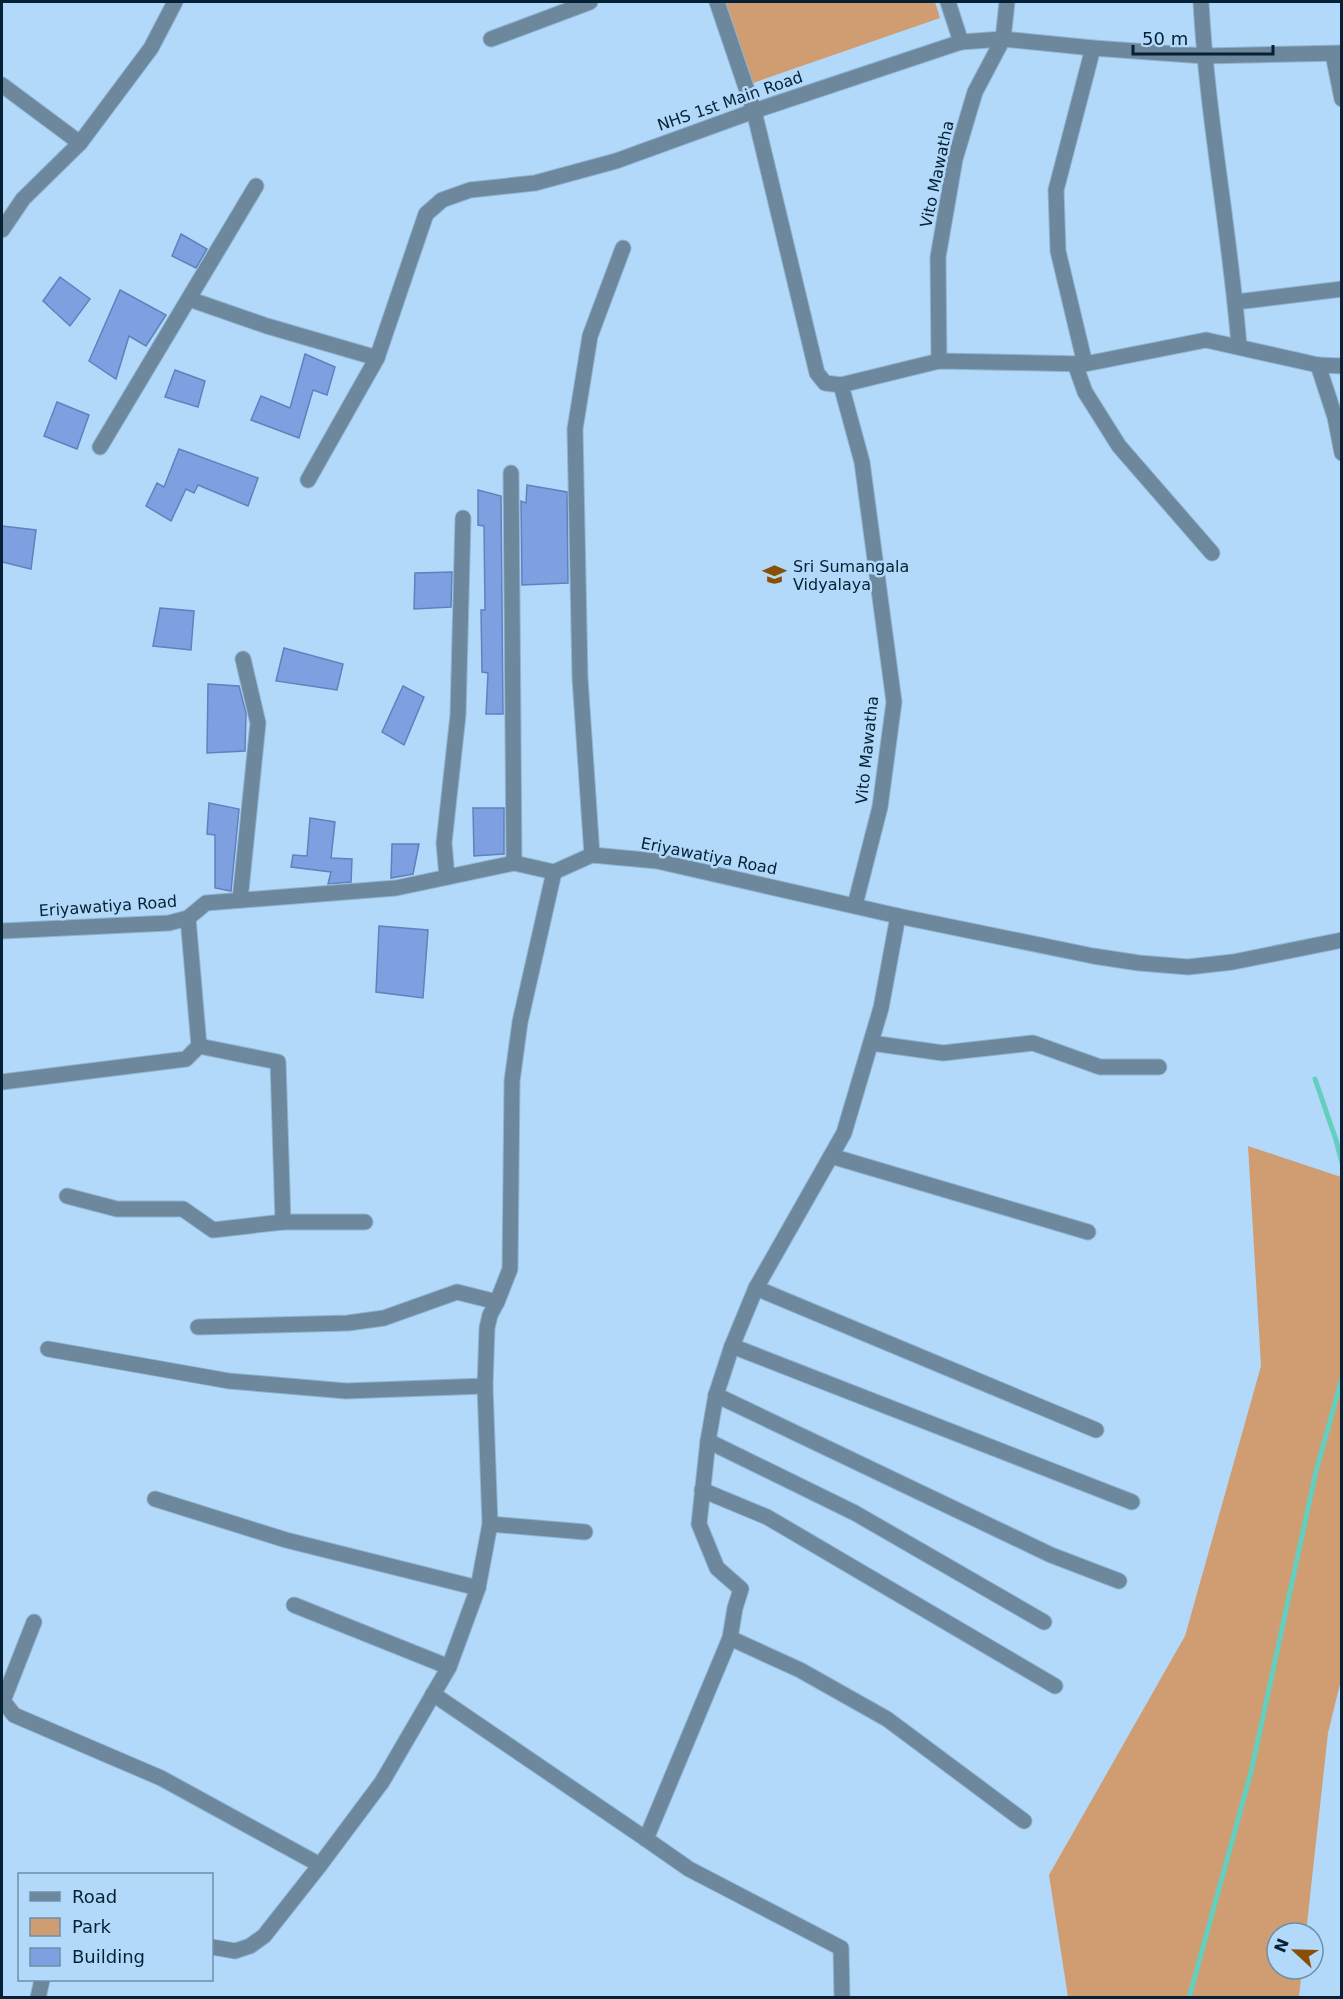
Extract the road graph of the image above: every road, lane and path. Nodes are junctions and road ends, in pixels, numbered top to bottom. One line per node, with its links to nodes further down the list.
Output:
1 (175, 2): 16 (street)
2 (590, 2): 7 (street)
3 (717, 2): 15 (street)
4 (948, 2): 9 (street)
5 (1007, 2): 8 (street, Vito Mawatha)
6 (1201, 2): 12 (street)
7 (491, 39)
8 (1003, 39): 9 (street, NHS 1st Main Road); 10 (street, NHS 1st Main Road); 25 (street, Vito Mawatha)
9 (961, 42): 15 (street, NHS 1st Main Road)
10 (1093, 48): 12 (street, NHS 1st Main Road); 26 (street)
11 (1337, 54): 12 (street, NHS 1st Main Road); 14 (street)
12 (1204, 56): 22 (street)
13 (2, 85): 16 (street)
14 (1341, 99)
15 (754, 111): 24 (street, NHS 1st Main Road); 29 (street)
16 (80, 143): 18 (street)
17 (256, 186): 21 (street)
18 (2, 230)
19 (623, 248): 37 (street)
20 (1341, 289): 22 (street)
21 (189, 298): 24 (street); 30 (street)
22 (1236, 302): 23 (street)
23 (1239, 346): 26 (street); 27 (street)
24 (377, 358): 33 (street, NHS 1st Main Road)
25 (939, 361): 26 (street); 29 (street)
26 (1080, 364): 35 (street)
27 (1318, 365): 28 (street); 31 (street)
28 (1341, 366)
29 (842, 386): 42 (street, Vito Mawatha)
30 (100, 447)
31 (1341, 453)
32 (511, 473): 38 (street)
33 (308, 480)
34 (463, 518): 40 (street)
35 (1212, 553)
36 (243, 659): 41 (street)
37 (592, 855): 39 (street, Eriyawatiya Road); 42 (street, Eriyawatiya Road)
38 (514, 863): 39 (street, Eriyawatiya Road); 40 (street, Eriyawatiya Road)
39 (554, 872): 57 (street)
40 (447, 877): 41 (street, Eriyawatiya Road)
41 (240, 900): 44 (street, Eriyawatiya Road)
42 (855, 905): 43 (street, Eriyawatiya Road)
43 (898, 916): 46 (street, Eriyawatiya Road); 47 (street)
44 (188, 918): 45 (street, Eriyawatiya Road); 48 (street)
45 (2, 931)
46 (1341, 940)
47 (871, 1043): 49 (street); 51 (street)
48 (199, 1046): 50 (street); 53 (street)
49 (1159, 1067)
50 (2, 1083)
51 (831, 1156): 55 (street); 56 (street)
52 (67, 1196): 53 (street)
53 (283, 1222): 54 (street)
54 (365, 1222)
55 (1088, 1232)
56 (756, 1288): 59 (street); 63 (street)
57 (497, 1302): 58 (street); 61 (street)
58 (198, 1327)
59 (732, 1346): 62 (street); 67 (street)
60 (48, 1349): 61 (street)
61 (485, 1386): 68 (street)
62 (716, 1395): 64 (street); 70 (street)
63 (1096, 1430)
64 (708, 1441): 65 (street); 74 (street)
65 (702, 1490): 75 (street); 77 (street)
66 (155, 1499): 71 (street)
67 (1132, 1502)
68 (490, 1524): 69 (street); 71 (street)
69 (585, 1532)
70 (1119, 1581)
71 (478, 1588): 76 (street)
72 (294, 1605): 76 (street)
73 (34, 1622): 81 (street)
74 (1044, 1622)
75 (730, 1638): 79 (street); 80 (street)
76 (449, 1667): 78 (street)
77 (1055, 1686)
78 (433, 1694): 80 (street); 81 (street)
79 (1024, 1821)
80 (646, 1839): 85 (street)
81 (320, 1865): 82 (street)
82 (213, 1947)
83 (42, 1981): 84 (street)
84 (38, 1998)
85 (842, 1998)

